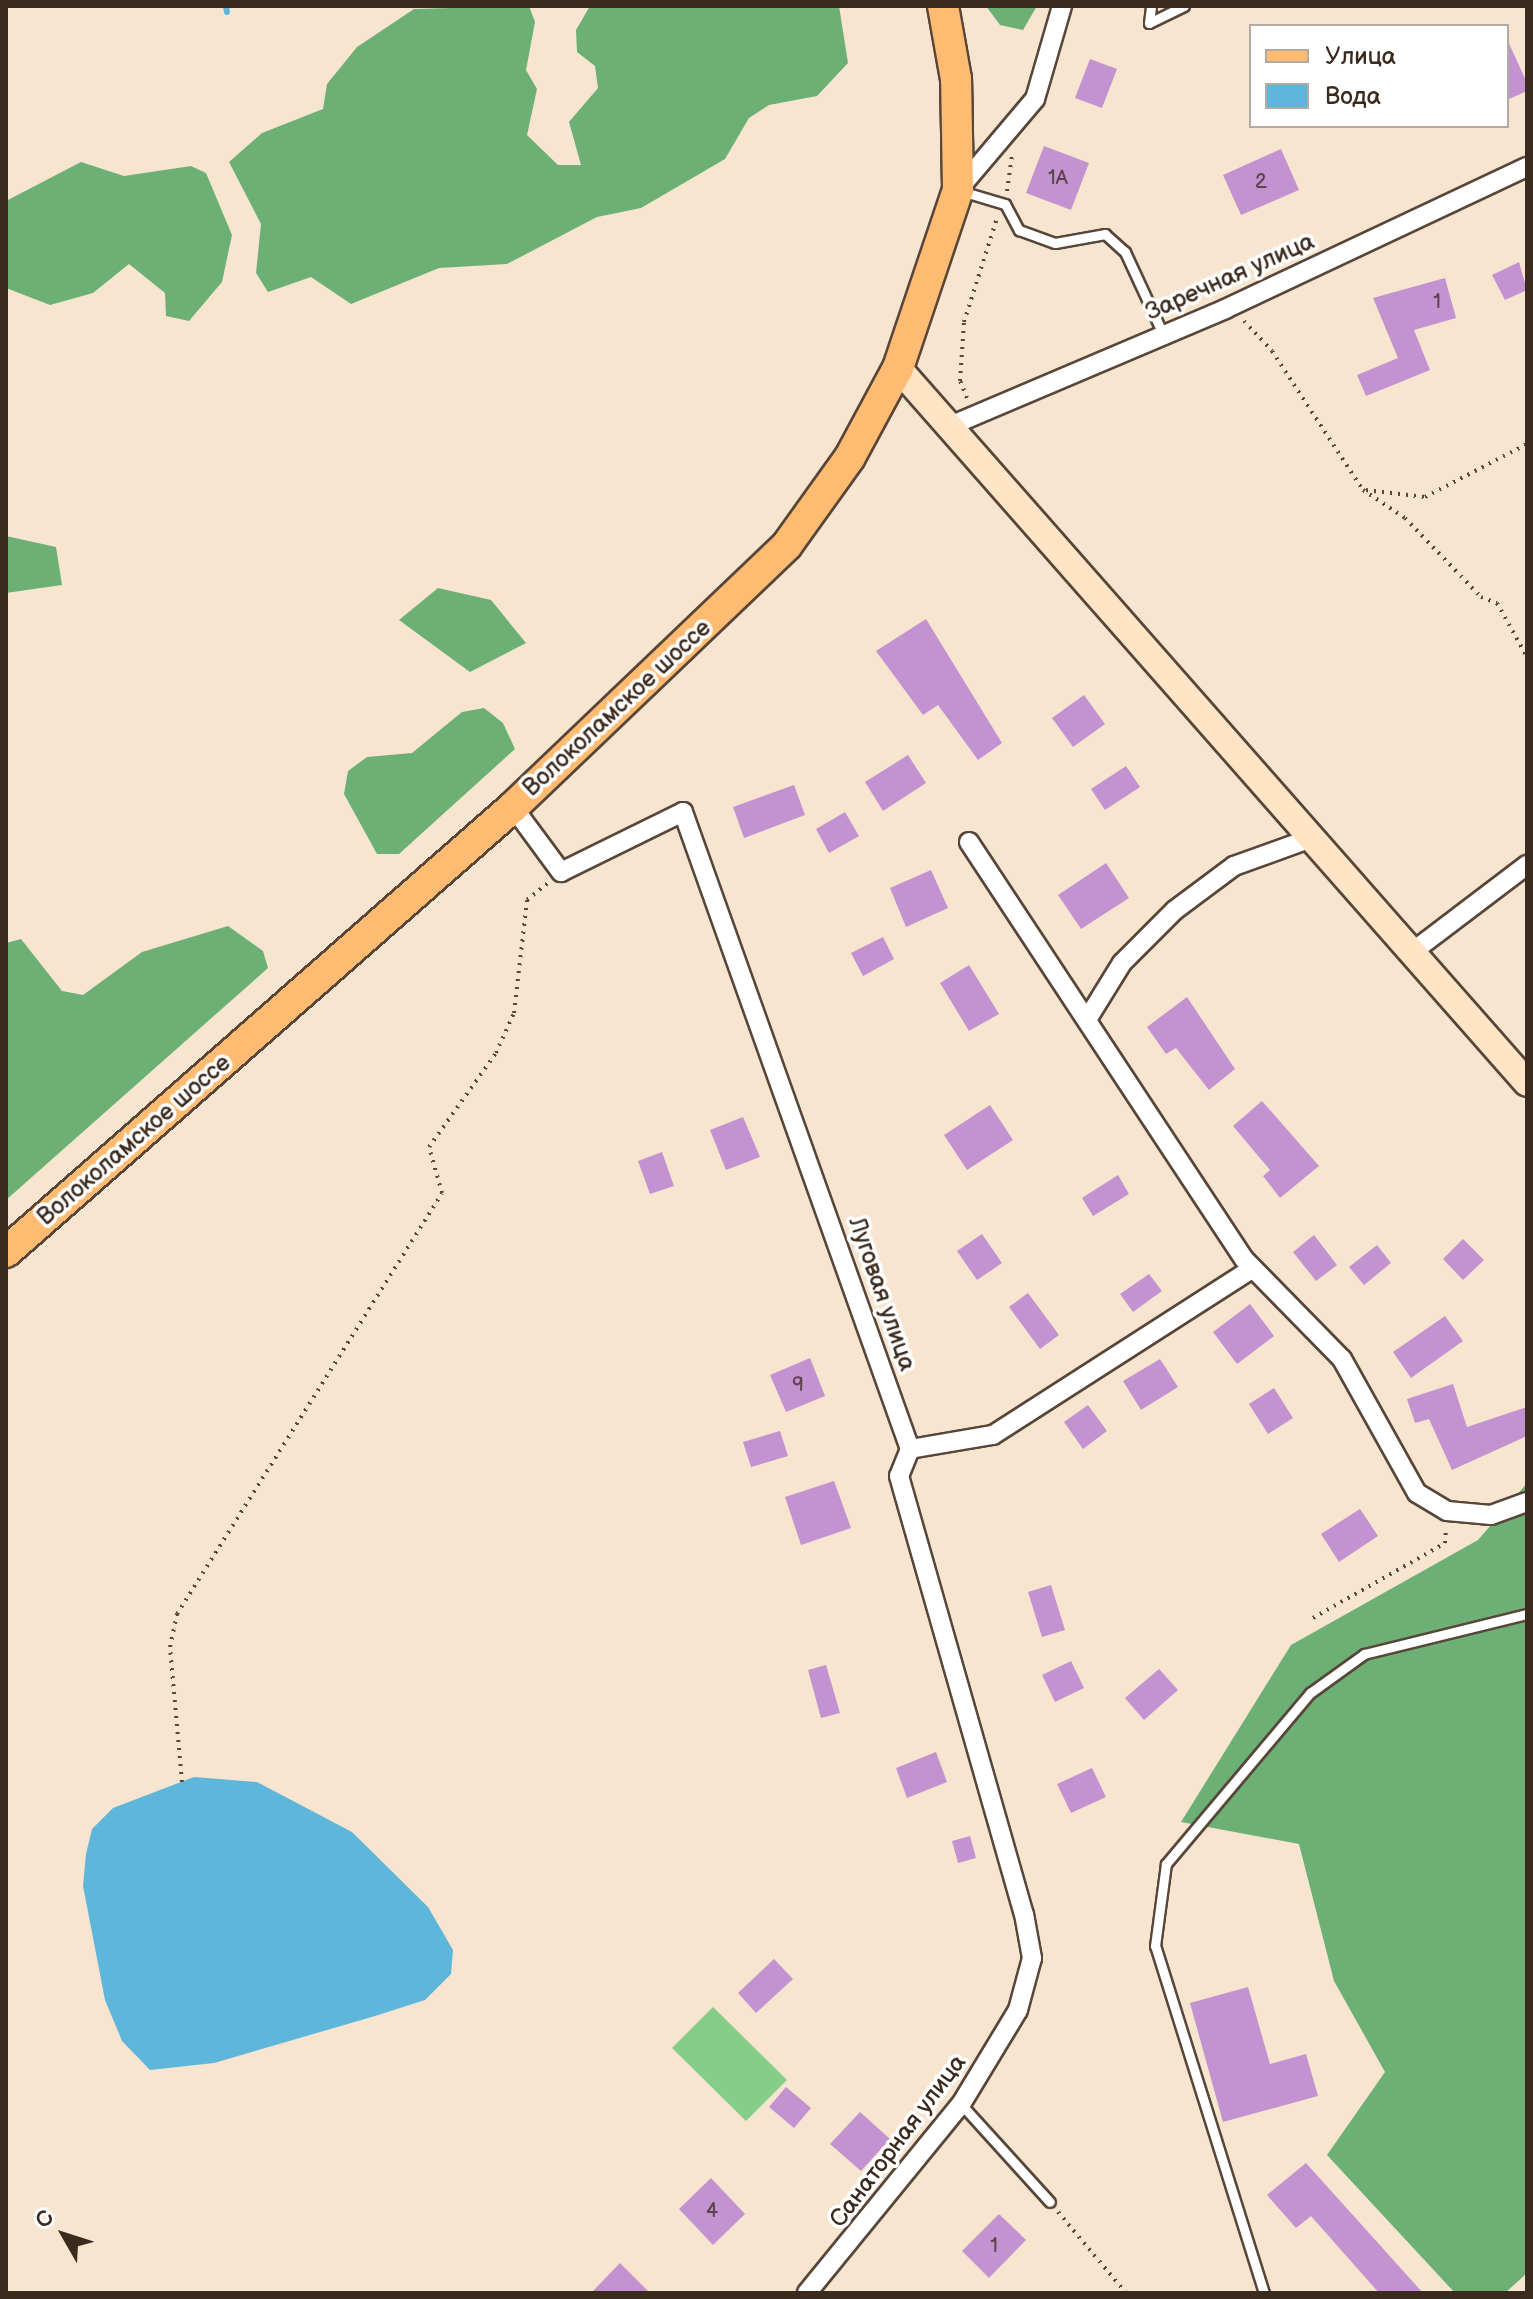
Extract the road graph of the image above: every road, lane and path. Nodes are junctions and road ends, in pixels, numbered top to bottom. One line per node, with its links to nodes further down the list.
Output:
1 (943, 6): 7 (main road, Волоколамское шоссе)
2 (1062, 6): 7 (street)
3 (1151, 6): 4 (lane)
4 (1184, 6)
5 (1014, 144): 8 (path)
6 (1527, 167): 9 (street, Заречная улица)
7 (958, 190): 8 (lane); 11 (main road, Волоколамское шоссе)
8 (1005, 204): 10 (lane); 12 (path)
9 (1225, 309): 10 (street, Заречная улица); 14 (path)
10 (1162, 332): 12 (street, Заречная улица)
11 (898, 368): 12 (main road); 16 (main road, Волоколамское шоссе)
12 (962, 420): 17 (main road)
13 (1527, 444): 14 (path)
14 (1363, 490): 15 (path)
15 (1527, 657)
16 (513, 807): 20 (street); 24 (main road, Волоколамское шоссе)
17 (1309, 839): 21 (main road); 22 (street)
18 (969, 842): 22 (street)
19 (1527, 865): 21 (street)
20 (561, 872): 26 (street, Луговая улица); 31 (path)
21 (1411, 953): 23 (main road)
22 (1088, 1018): 25 (street)
23 (1527, 1083)
24 (6, 1252)
25 (1252, 1269): 26 (street); 28 (street)
26 (910, 1449): 32 (street, Санаторная улица)
27 (1527, 1502): 28 (street)
28 (1447, 1511): 30 (path)
29 (1527, 1614): 36 (lane)
30 (1313, 1618)
31 (182, 1782)
32 (961, 2104): 33 (lane); 34 (street, Санаторная улица)
33 (1050, 2202): 35 (path)
34 (807, 2293)
35 (1126, 2293)
36 (1264, 2293)

